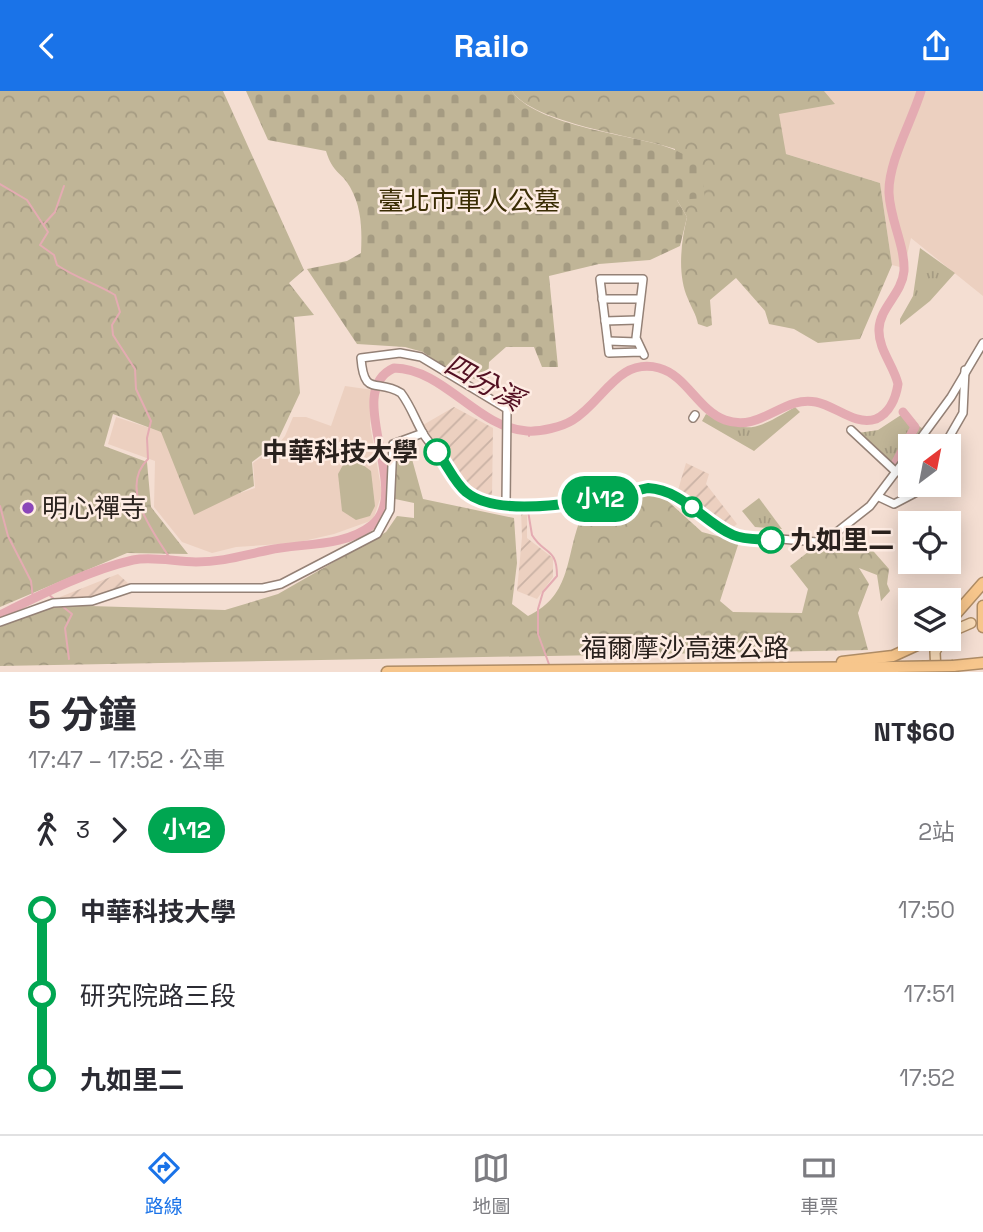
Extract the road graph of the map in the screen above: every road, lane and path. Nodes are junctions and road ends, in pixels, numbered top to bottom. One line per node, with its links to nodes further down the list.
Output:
1 (602, 299): 2 (street); 2 (street); 4 (street)
2 (640, 299): 3 (street)
3 (637, 320): 4 (street); 6 (street)
4 (605, 321): 5 (street)
5 (608, 341): 6 (street); 6 (street)
6 (637, 342)
7 (983, 343): 8 (street)
8 (965, 369): 11 (street); 12 (street)
9 (850, 430): 14 (street)
10 (423, 433): 17 (street); 17 (street); 21 (street)
11 (924, 434)
12 (951, 434)
13 (898, 469): 14 (street)
14 (896, 472): 15 (street)
15 (879, 497): 16 (street); 17 (street)
16 (907, 497)
17 (506, 504)
18 (983, 583): 20 (highway)
19 (983, 606): 22 (highway)
20 (961, 609)
21 (0, 622)
22 (976, 626)
23 (904, 651): 26 (highway)
24 (936, 651): 29 (main road)
25 (983, 663): 26 (highway, 福爾摩沙高速公路, bridge)
26 (786, 669): 27 (highway, 福爾摩沙高速公路)
27 (470, 671): 28 (highway, 福爾摩沙高速公路)
28 (387, 672)
29 (936, 672)

